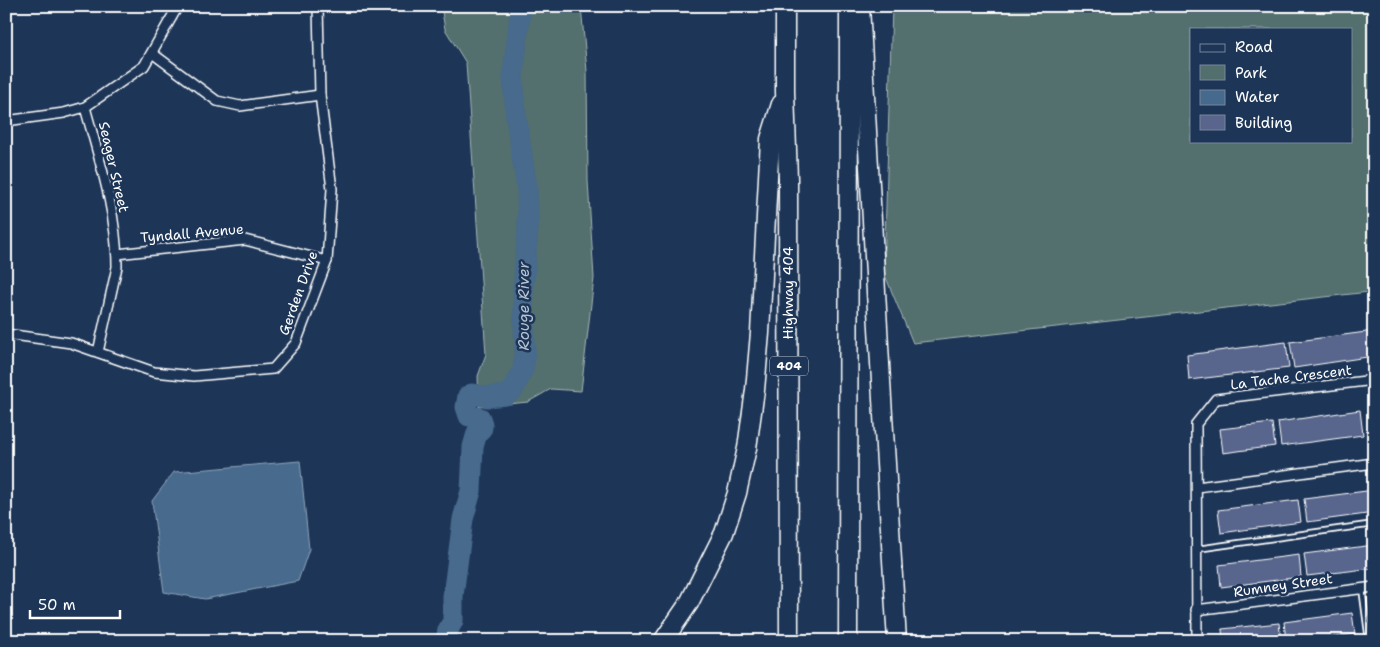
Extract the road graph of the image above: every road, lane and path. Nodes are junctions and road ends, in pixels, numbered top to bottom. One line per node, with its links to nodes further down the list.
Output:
1 (178, 6): 6 (street)
2 (318, 6): 8 (street, Gerden Drive)
3 (786, 6): 7 (highway, Highway 404 / 404)
4 (849, 6): 25 (highway)
5 (860, 6): 26 (highway)
6 (152, 54): 8 (street); 9 (street)
7 (785, 91): 23 (highway); 24 (highway, Highway 404 / 404)
8 (320, 95): 12 (street, Gerden Drive)
9 (85, 107): 10 (street); 11 (street, Seager Street)
10 (6, 121)
11 (117, 254): 12 (street, Tyndall Avenue); 14 (street, Seager Street)
12 (327, 261): 14 (street, Gerden Drive)
13 (6, 334): 14 (street, Gerden Drive)
14 (98, 352)
15 (1374, 380): 17 (street, La Tache Crescent)
16 (1374, 463): 17 (street)
17 (1197, 487): 19 (street, La Tache Crescent)
18 (1374, 524): 19 (lane)
19 (1197, 549): 22 (street, La Tache Crescent)
20 (1374, 587): 21 (street, Rumney Street)
21 (1362, 588): 22 (street, Rumney Street); 28 (lane)
22 (1196, 610): 27 (street, La Tache Crescent)
23 (663, 641)
24 (789, 641)
25 (848, 641)
26 (897, 641)
27 (1197, 641)
28 (1369, 641)

